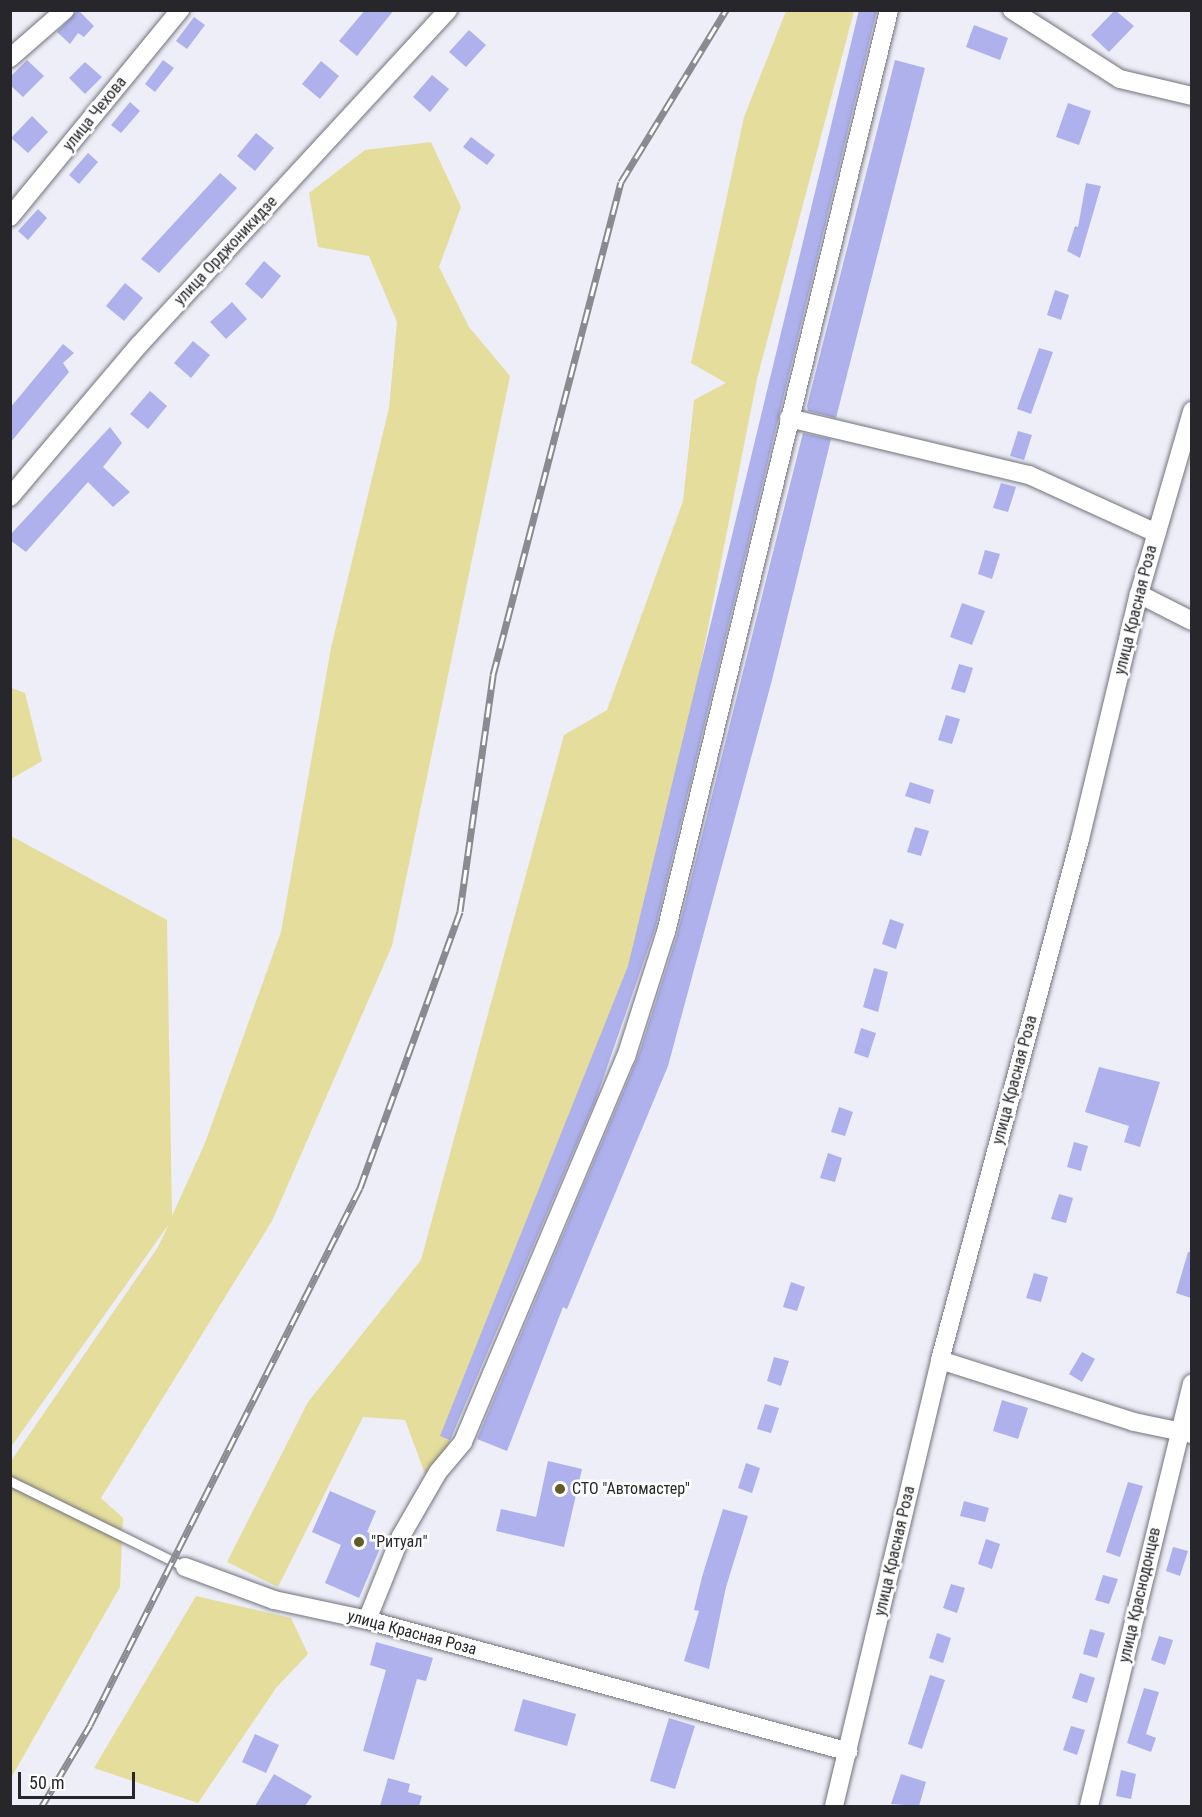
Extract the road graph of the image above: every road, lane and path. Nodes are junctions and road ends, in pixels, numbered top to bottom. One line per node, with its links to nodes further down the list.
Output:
1 (65, 10): 6 (street)
2 (180, 10): 8 (street, улица Чехова)
3 (448, 10): 11 (street, улица Орджоникидзе)
4 (889, 10): 10 (street)
5 (1012, 10): 7 (street)
6 (10, 58)
7 (1191, 96)
8 (10, 217)
9 (1191, 411): 12 (street, улица Красная Роза)
10 (789, 418): 12 (street); 20 (street)
11 (10, 497)
12 (1156, 533): 13 (street, улица Красная Роза)
13 (1139, 594): 14 (street); 15 (street, улица Красная Роза)
14 (1191, 621)
15 (940, 1360): 17 (street); 21 (street, улица Красная Роза)
16 (1191, 1383): 17 (street, улица Краснодонцев)
17 (1185, 1432): 23 (street, улица Краснодонцев)
18 (10, 1481): 19 (lane)
19 (185, 1567): 20 (street, улица Красная Роза)
20 (367, 1620): 21 (street, улица Красная Роза)
21 (848, 1752): 22 (street, улица Красная Роза)
22 (834, 1806)
23 (1089, 1806)

